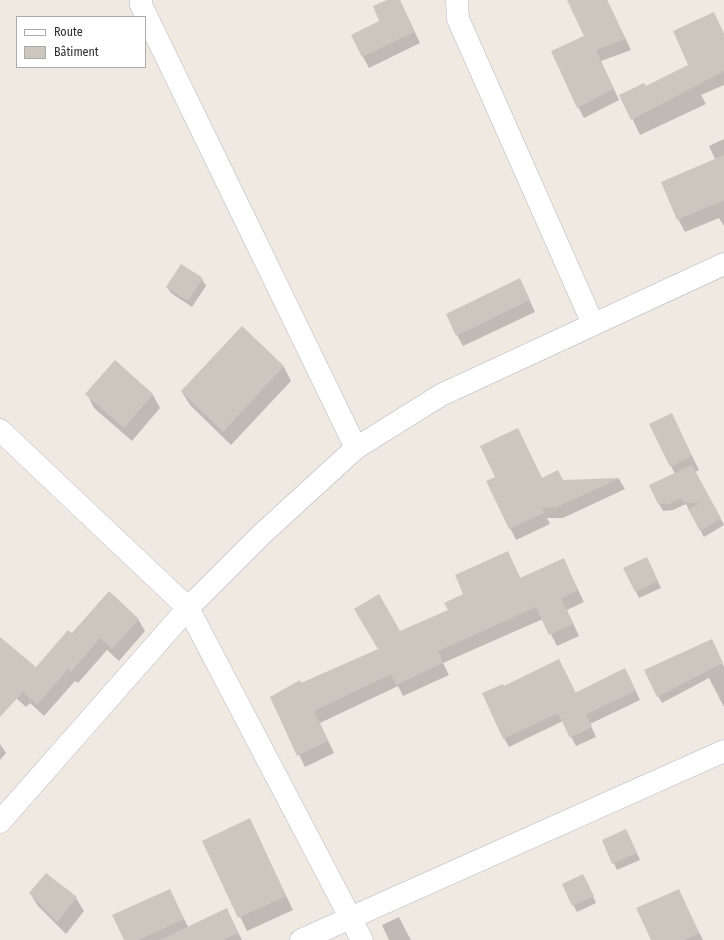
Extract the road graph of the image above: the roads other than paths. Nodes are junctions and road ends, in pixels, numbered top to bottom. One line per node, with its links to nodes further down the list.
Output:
1 (141, 0): 3 (street)
2 (457, 0): 6 (street)
3 (146, 16)
4 (146, 16): 8 (street)
5 (724, 264): 6 (street)
6 (593, 324): 8 (street)
7 (0, 430): 9 (street)
8 (356, 448): 9 (street)
9 (188, 608): 11 (street); 12 (street)
10 (724, 751): 12 (street)
11 (0, 822)
12 (351, 917): 13 (street); 14 (street)
13 (301, 940)
14 (362, 940)

